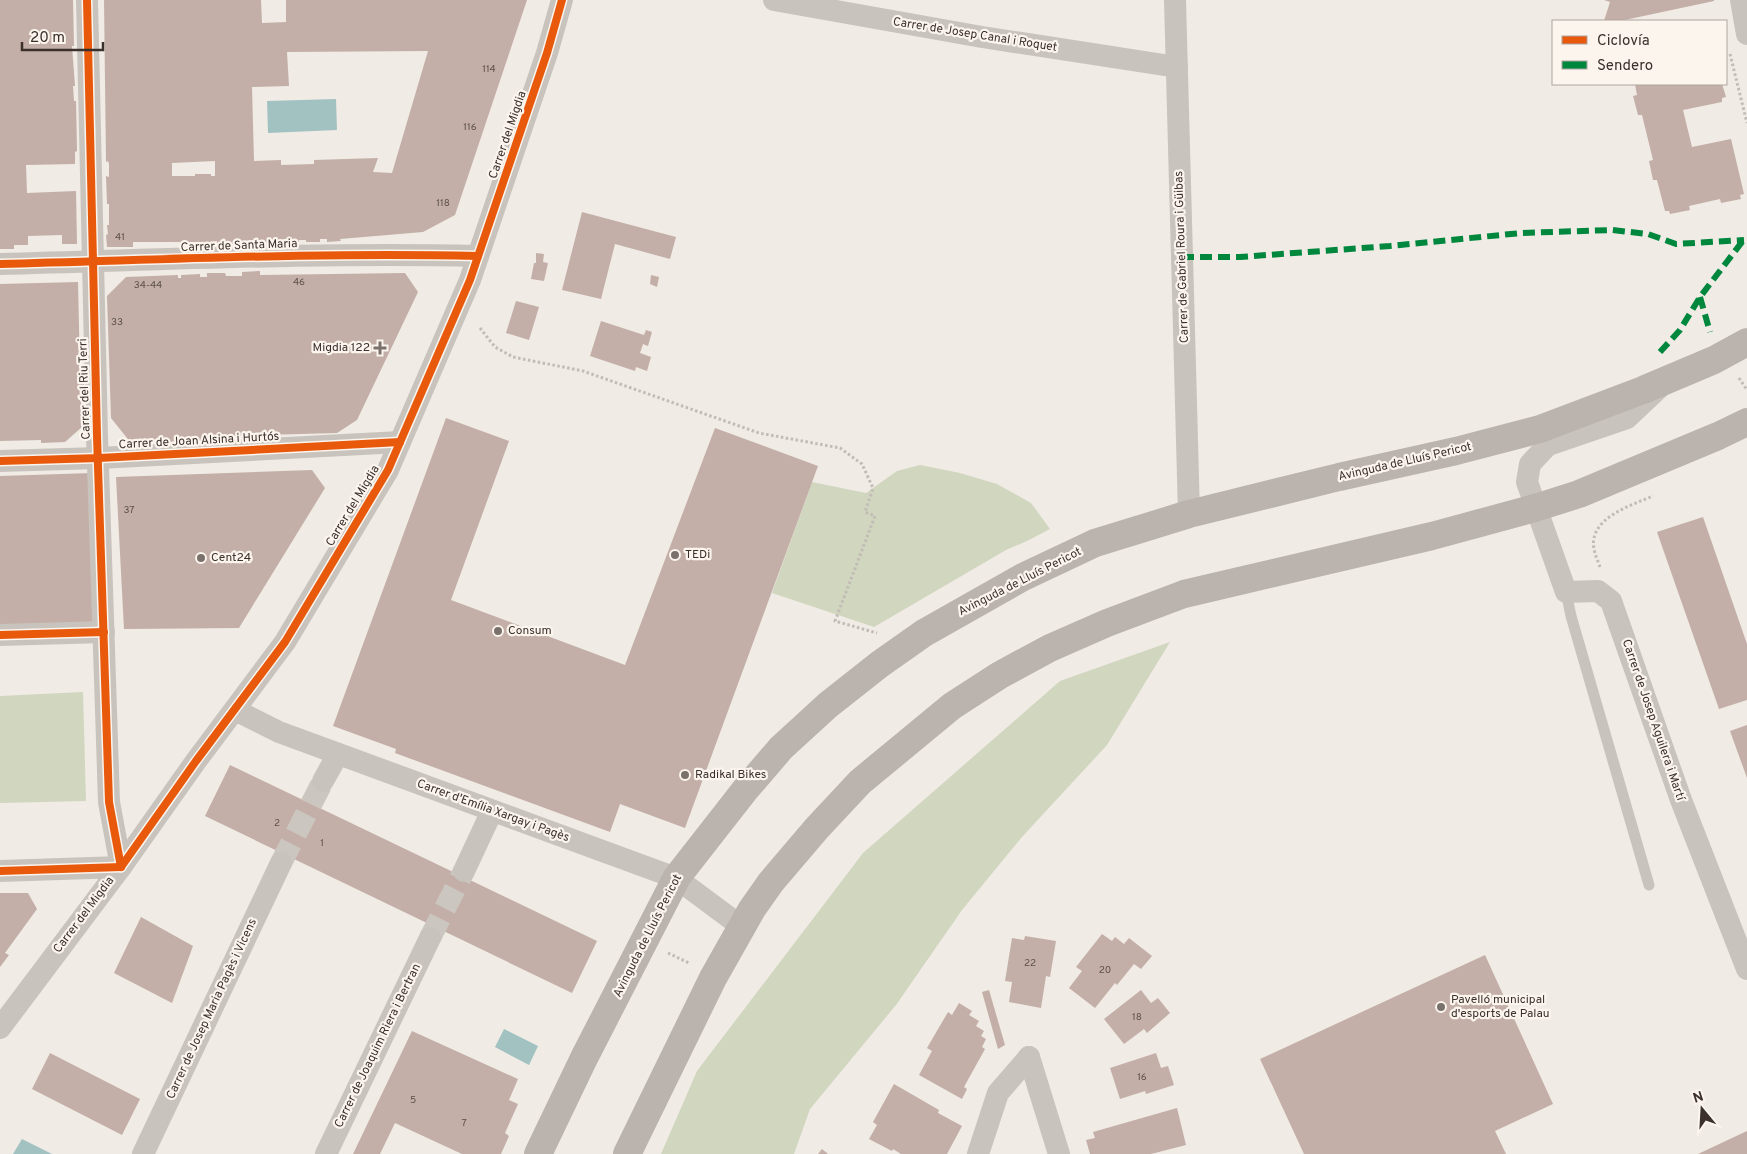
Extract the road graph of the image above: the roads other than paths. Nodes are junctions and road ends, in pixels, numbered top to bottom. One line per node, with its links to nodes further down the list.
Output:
1 (87, 0): 9 (street, Carrer del Riu Terri)
2 (562, 0): 8 (street, Carrer del Migdia)
3 (774, 0): 7 (street, Carrer de Josep Canal i Roquet)
4 (1175, 0): 7 (street, Carrer de Gabriel Roura i Güibas)
5 (1741, 0): 6 (street)
6 (1747, 34)
7 (1176, 67): 18 (street, Carrer de Gabriel Roura i Güibas)
8 (478, 256): 9 (street, Carrer de Santa Maria); 14 (street, Carrer del Migdia)
9 (93, 262): 10 (street, Carrer de Santa Maria); 15 (street, Carrer del Riu Terri)
10 (0, 264)
11 (1747, 342): 12 (street, Avinguda de Lluís Pericot)
12 (1669, 379): 17 (street); 18 (street, Avinguda de Lluís Pericot)
13 (1747, 422): 17 (street)
14 (400, 442): 15 (street, Carrer de Joan Alsina i Hurtós); 22 (street, Carrer del Migdia)
15 (99, 458): 16 (street, Carrer de Joan Alsina i Hurtós); 20 (street, Carrer del Riu Terri)
16 (0, 461)
17 (1535, 508): 19 (street); 32 (street)
18 (1189, 514): 30 (street, Avinguda de Lluís Pericot)
19 (1566, 592): 31 (lane); 34 (street, Carrer de Josep Aguilera i Martí)
20 (104, 632): 21 (street); 27 (street, Carrer del Riu Terri)
21 (0, 635)
22 (235, 710): 23 (street, Carrer d'Emília Xargay i Pagès); 27 (street, Carrer del Migdia)
23 (338, 754): 24 (street); 25 (street, Carrer d'Emília Xargay i Pagès)
24 (323, 781)
25 (492, 811): 29 (street); 30 (street, Carrer d'Emília Xargay i Pagès)
26 (281, 863): 36 (street, Carrer de Josep Maria Pagès i Vicens)
27 (121, 867): 28 (street); 35 (street, Carrer del Migdia)
28 (0, 871)
29 (464, 871)
30 (676, 878): 32 (street, Carrer d'Emília Xargay i Pagès); 38 (street, Avinguda de Lluís Pericot)
31 (1649, 885)
32 (742, 927): 39 (street)
33 (430, 938): 37 (street, Carrer de Joaquim Riera i Bertran)
34 (1747, 969)
35 (0, 1028)
36 (143, 1154)
37 (326, 1154)
38 (538, 1154)
39 (627, 1154)
40 (978, 1154): 41 (street)
41 (1059, 1154)

